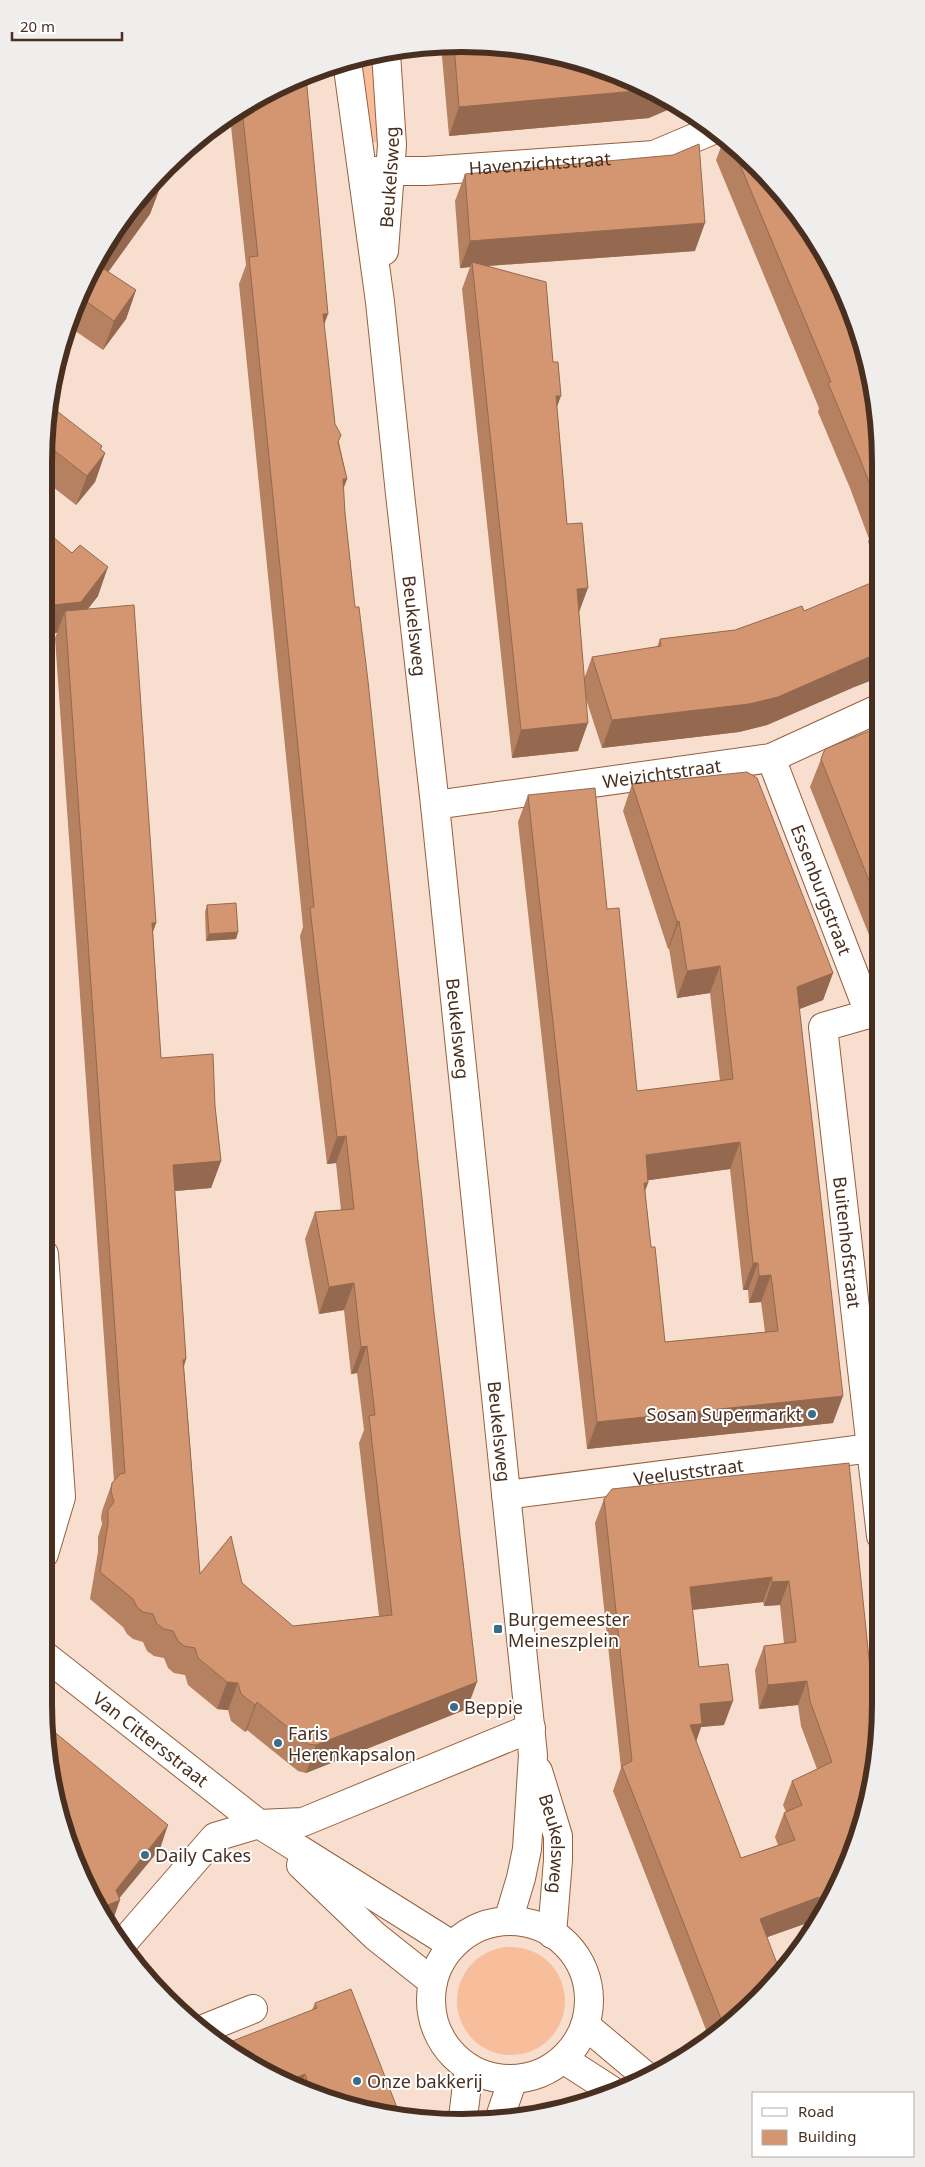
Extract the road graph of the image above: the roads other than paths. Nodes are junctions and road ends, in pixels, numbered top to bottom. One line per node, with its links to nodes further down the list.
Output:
1 (386, 59): 4 (street, Beukelsweg)
2 (348, 69): 5 (street, Beukelsweg)
3 (706, 133): 4 (street, Havenzichtstraat)
4 (390, 170): 5 (street, Havenzichtstraat); 6 (street, Beukelsweg)
5 (361, 171): 6 (street, Beukelsweg)
6 (380, 302): 9 (street, Beukelsweg)
7 (872, 712): 8 (street, Weizichtstraat)
8 (771, 758): 9 (street, Weizichtstraat); 10 (street, Essenburgstraat)
9 (435, 805): 15 (street, Beukelsweg)
10 (872, 1007)
11 (872, 1013): 13 (street, Buitenhofstraat)
12 (52, 1369): 16 (street)
13 (871, 1448): 14 (street, Buitenhofstraat); 15 (street, Veeluststraat)
14 (872, 1457)
15 (506, 1495): 18 (street, Beukelsweg)
16 (52, 1528)
17 (52, 1661): 20 (street, Van Cittersstraat)
18 (531, 1728): 19 (street, Beukelsweg); 20 (street)
19 (533, 1755): 21 (street, Beukelsweg); 22 (street, Beukelsweg)
20 (259, 1824): 23 (street); 24 (street, Van Cittersstraat); 25 (street, Van Cittersstraat)
21 (508, 1921): 22 (street); 24 (street)
22 (552, 1934): 27 (street)
23 (127, 1939)
24 (452, 1945): 25 (street)
25 (433, 1982): 30 (street)
26 (253, 2009): 28 (street)
27 (585, 2025): 29 (street); 31 (street)
28 (209, 2027)
29 (563, 2059): 32 (street); 33 (street)
30 (469, 2068): 32 (street); 35 (street)
31 (642, 2073)
32 (513, 2079): 34 (street)
33 (607, 2088)
34 (502, 2113)
35 (463, 2114)

